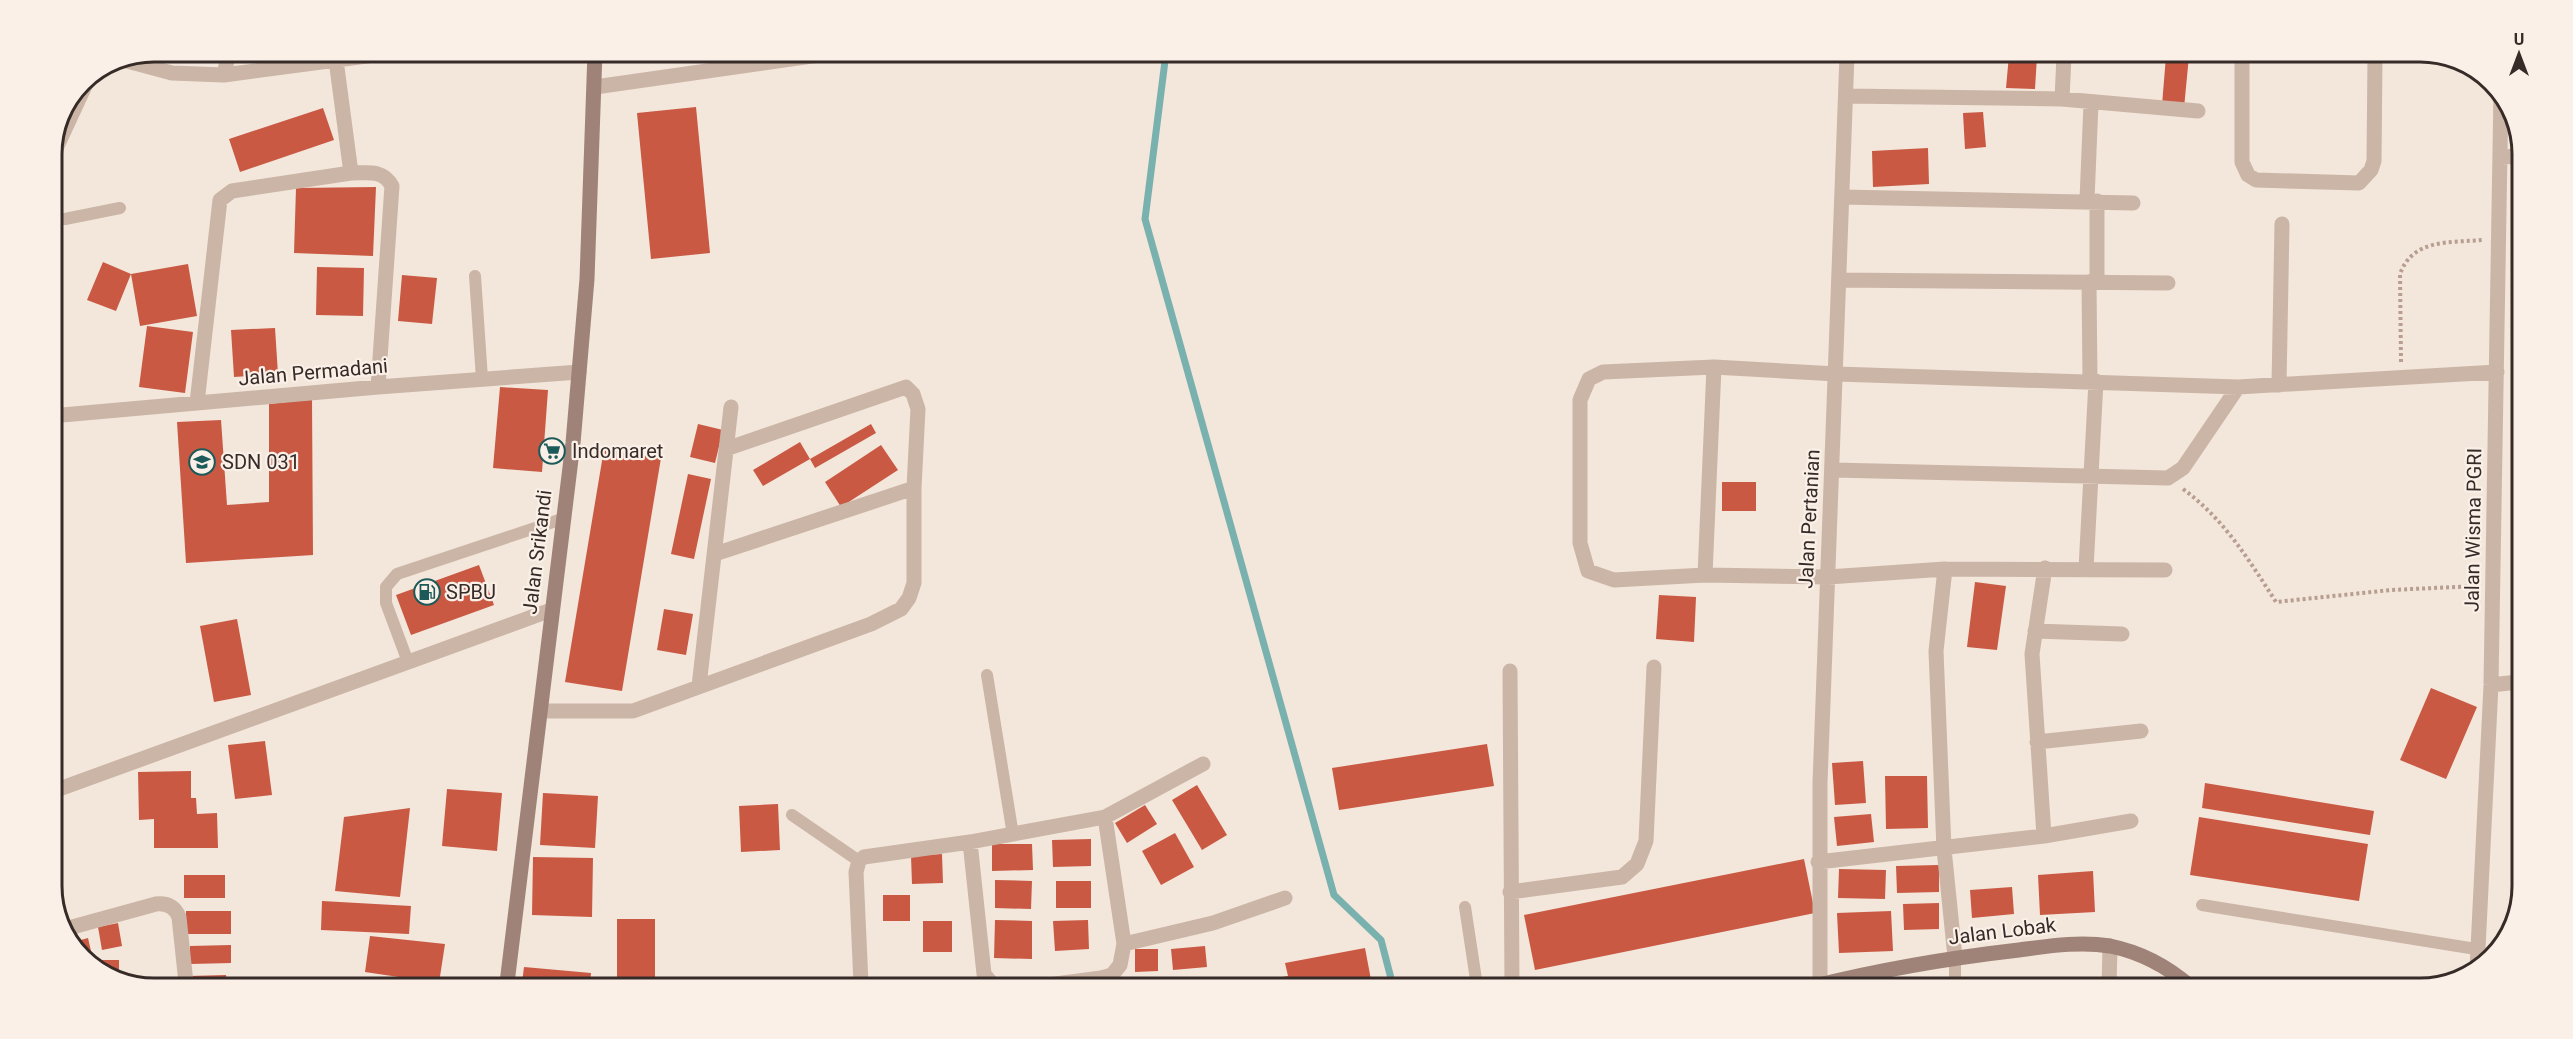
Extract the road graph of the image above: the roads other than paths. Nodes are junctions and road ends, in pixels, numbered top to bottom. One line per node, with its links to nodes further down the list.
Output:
1 (227, 61): 11 (street)
2 (329, 61): 11 (street)
3 (336, 61): 22 (street)
4 (595, 61): 12 (main road, Jalan Srikandi)
5 (777, 61): 12 (street)
6 (1847, 61): 13 (street, Jalan Pertanian)
7 (2064, 61): 14 (street)
8 (2241, 61): 9 (street)
9 (2375, 61)
10 (134, 63): 11 (street)
11 (224, 75)
12 (595, 87): 34 (main road, Jalan Srikandi)
13 (1846, 96): 14 (street); 23 (street, Jalan Pertanian)
14 (2062, 99): 16 (street)
15 (78, 101): 19 (street)
16 (2091, 103): 17 (street); 24 (street)
17 (2198, 111)
18 (2501, 111): 20 (street, Jalan Wisma PGRI)
19 (64, 130)
20 (2501, 157): 21 (street); 35 (street, Jalan Wisma PGRI)
21 (2511, 157)
22 (351, 173): 40 (street); 42 (street)
23 (1842, 197): 24 (street); 30 (street, Jalan Pertanian)
24 (2092, 201): 25 (street); 31 (street)
25 (2133, 203)
26 (120, 208): 27 (lane)
27 (62, 219)
28 (2282, 224): 39 (street)
29 (475, 276): 37 (lane)
30 (1839, 280): 31 (street); 36 (street, Jalan Pertanian)
31 (2093, 282): 32 (street); 38 (street)
32 (2168, 283)
33 (1713, 367): 36 (street); 55 (street); 55 (street)
34 (579, 372): 37 (street, Jalan Permadani); 49 (main road, Jalan Srikandi)
35 (2497, 372): 39 (street); 65 (street, Jalan Wisma PGRI)
36 (1837, 374): 38 (street); 46 (street, Jalan Pertanian)
37 (482, 379): 40 (street, Jalan Permadani)
38 (2093, 381): 41 (street); 47 (street)
39 (2279, 385): 41 (street)
40 (378, 387): 42 (street, Jalan Permadani)
41 (2238, 387): 47 (street)
42 (197, 403): 44 (street, Jalan Permadani)
43 (731, 407): 45 (street)
44 (62, 416)
45 (726, 449): 48 (street); 50 (street)
46 (1833, 470): 47 (street); 56 (street, Jalan Pertanian)
47 (2092, 476): 53 (street)
48 (914, 488): 50 (street); 66 (street)
49 (562, 519): 57 (main road, Jalan Srikandi); 60 (lane)
50 (715, 554): 66 (street)
51 (1945, 568): 52 (street); 56 (street); 78 (street)
52 (2045, 568): 53 (street); 58 (street)
53 (2086, 569): 54 (street)
54 (2165, 570)
55 (1706, 575): 56 (street)
56 (1828, 577): 80 (street, Jalan Pertanian)
57 (551, 610): 60 (street); 67 (main road, Jalan Srikandi)
58 (2035, 631): 59 (street); 69 (street)
59 (2122, 634)
60 (408, 662): 71 (street)
61 (1654, 667): 81 (street)
62 (1510, 671): 81 (street)
63 (987, 675): 75 (lane)
64 (2512, 683): 65 (street)
65 (2491, 685): 88 (street, Jalan Wisma PGRI)
66 (699, 686): 67 (street)
67 (541, 711): 92 (main road, Jalan Srikandi)
68 (2141, 731): 69 (street)
69 (2037, 742): 76 (street)
70 (1203, 764): 73 (street)
71 (62, 788)
72 (792, 815): 79 (lane)
73 (1105, 817): 75 (street); 86 (street)
74 (2131, 821): 76 (street)
75 (1013, 835): 77 (street)
76 (2044, 836): 78 (street)
77 (970, 842): 79 (street); 94 (street)
78 (1944, 849): 80 (street); 89 (street)
79 (859, 861): 93 (street)
80 (1818, 862): 98 (street, Jalan Pertanian)
81 (1510, 892): 97 (street)
82 (1285, 898): 86 (street)
83 (2202, 905): 88 (lane)
84 (1465, 907): 96 (lane)
85 (71, 927): 91 (street)
86 (1124, 944): 95 (street)
87 (2110, 946): 89 (main road, Jalan Lobak); 101 (street); 102 (main road, Jalan Lobak)
88 (2476, 950): 90 (street, Jalan Wisma PGRI)
89 (1955, 957): 99 (main road, Jalan Lobak); 100 (lane)
90 (2476, 959)
91 (185, 978)
92 (508, 978)
93 (861, 978)
94 (987, 978)
95 (1093, 978)
96 (1476, 978)
97 (1512, 978)
98 (1815, 978)
99 (1850, 978)
100 (1956, 978)
101 (2109, 978)
102 (2181, 978)

